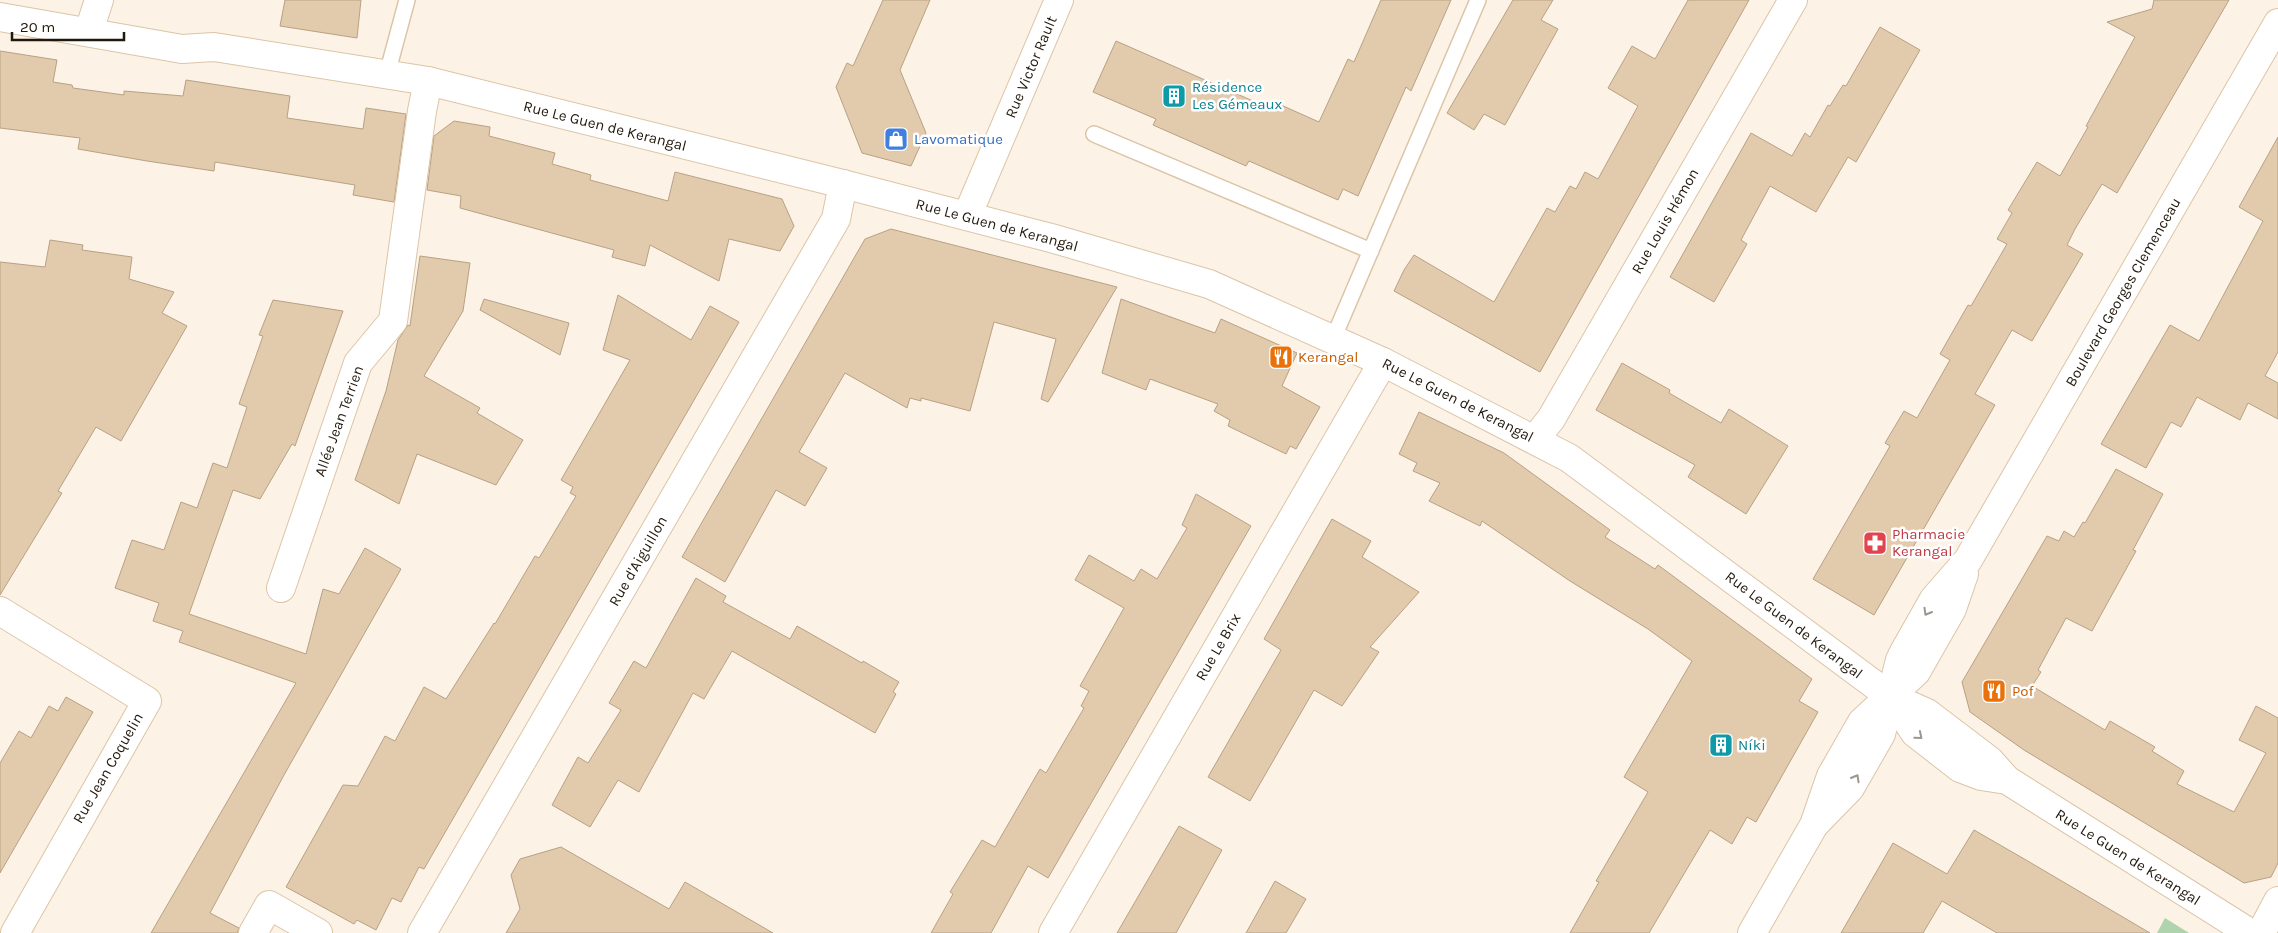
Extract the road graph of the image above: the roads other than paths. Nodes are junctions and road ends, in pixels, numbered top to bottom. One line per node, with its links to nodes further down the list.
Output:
1 (99, 0): 8 (street)
2 (407, 0): 9 (lane)
3 (1059, 0): 13 (street, Rue Victor Rault)
4 (1478, 0): 14 (lane)
5 (1792, 0): 17 (street, Rue Louis Hémon)
6 (0, 17): 8 (street, Rue Le Guen de Kerangal)
7 (2278, 24): 20 (street, Boulevard Georges Clemenceau)
8 (89, 31): 9 (street, Rue Le Guen de Kerangal)
9 (387, 74): 10 (street, Rue Le Guen de Kerangal)
10 (428, 82): 12 (street, Rue Le Guen de Kerangal); 18 (street, Allée Jean Terrien)
11 (1094, 134): 14 (lane)
12 (843, 184): 13 (street, Rue Le Guen de Kerangal); 25 (street, Rue d'Aiguillon)
13 (967, 216): 15 (street, Rue Le Guen de Kerangal)
14 (1371, 251): 15 (lane)
15 (1333, 339): 16 (street, Rue Le Guen de Kerangal)
16 (1383, 362): 17 (street, Rue Le Guen de Kerangal); 26 (street, Rue Le Brix)
17 (1535, 439): 20 (street, Rue Le Guen de Kerangal)
18 (281, 588)
19 (0, 611): 22 (street, Rue Jean Coquelin)
20 (1890, 698): 27 (street); 28 (street, Rue Le Guen de Kerangal)
21 (2278, 901): 29 (street)
22 (15, 933)
23 (253, 933): 24 (street)
24 (318, 933)
25 (422, 933)
26 (1053, 933)
27 (1752, 933)
28 (2250, 933)
29 (2261, 933)

